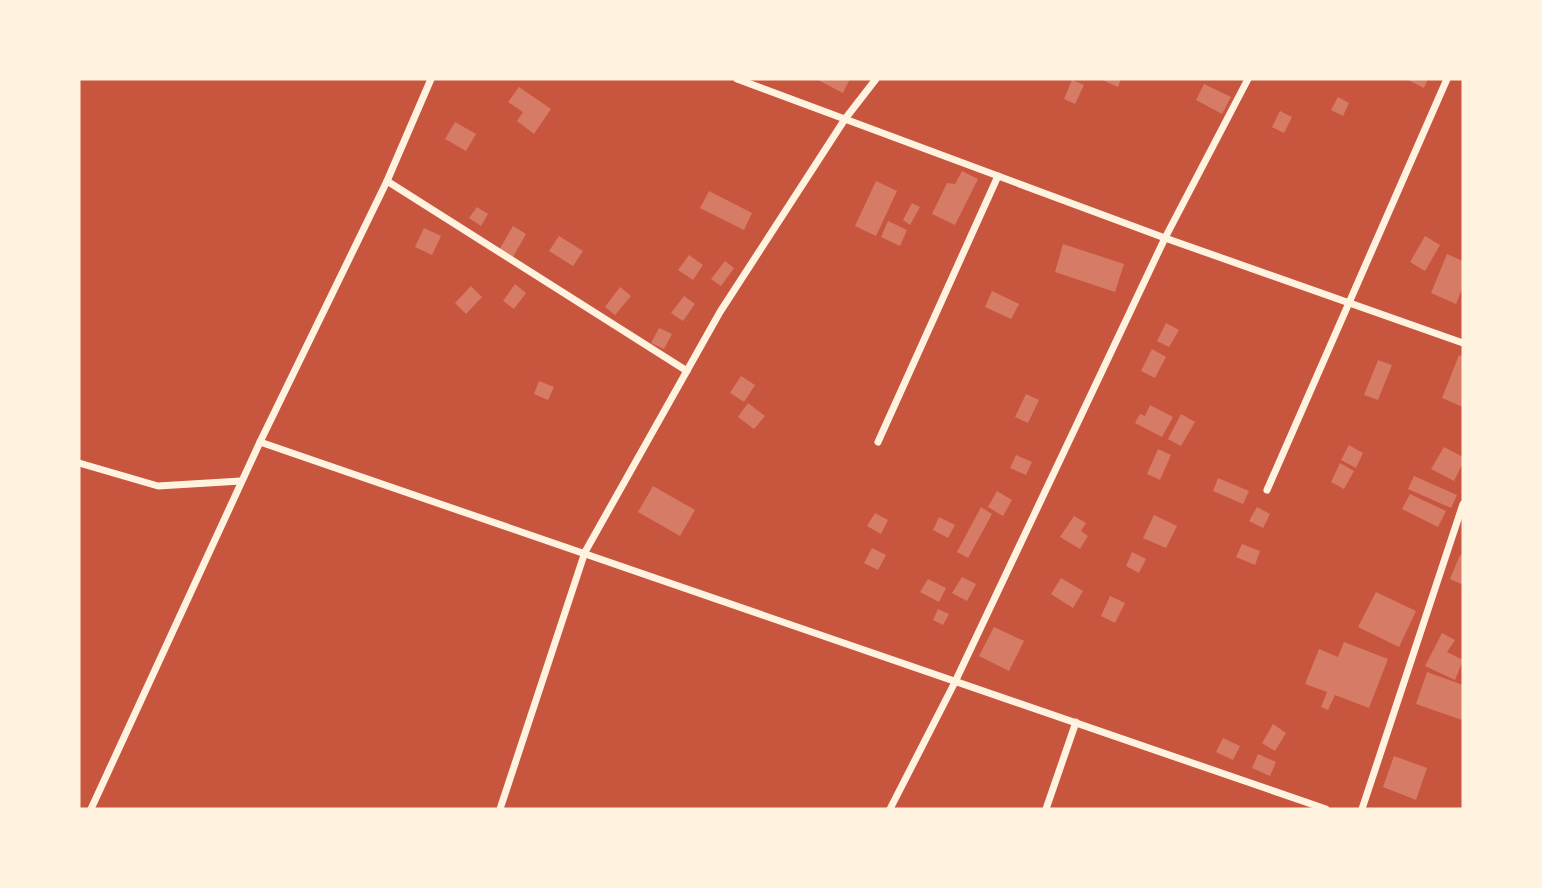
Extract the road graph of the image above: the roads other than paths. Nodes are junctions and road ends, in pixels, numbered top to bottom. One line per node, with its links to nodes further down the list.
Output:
1 (431, 79): 8 (street)
2 (737, 79): 6 (street)
3 (876, 79): 6 (street)
4 (1248, 79): 9 (street)
5 (1447, 79): 10 (street)
6 (845, 119): 7 (street); 12 (street)
7 (998, 176): 9 (street); 14 (street)
8 (387, 181): 12 (street); 13 (street)
9 (1165, 238): 10 (street); 20 (street)
10 (1351, 302): 11 (street); 17 (street)
11 (1463, 343)
12 (687, 371): 19 (street)
13 (260, 442): 16 (street); 19 (street)
14 (878, 442)
15 (79, 463): 16 (street)
16 (242, 481): 22 (street)
17 (1267, 490)
18 (1463, 504): 27 (street)
19 (585, 552): 20 (street); 23 (street)
20 (955, 682): 21 (street); 24 (street)
21 (1076, 722): 25 (street); 26 (street)
22 (90, 809)
23 (500, 809)
24 (890, 809)
25 (1046, 809)
26 (1326, 809)
27 (1362, 809)

